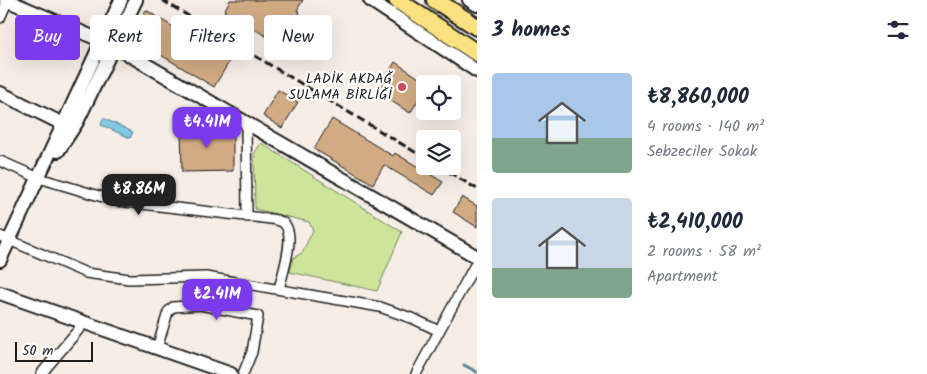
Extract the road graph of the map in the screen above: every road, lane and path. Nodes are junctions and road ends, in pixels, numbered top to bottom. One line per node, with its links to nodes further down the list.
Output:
1 (7, 0): 11 (street); 13 (street)
2 (121, 0): 9 (street)
3 (136, 0): 10 (street)
4 (370, 0): 18 (street)
5 (398, 0): 14 (highway)
6 (469, 0): 8 (street)
7 (442, 4): 12 (highway)
8 (477, 6)
9 (114, 15)
10 (129, 15)
11 (0, 18)
12 (477, 27)
13 (90, 37)
14 (477, 53)
15 (93, 60): 22 (street)
16 (107, 60): 20 (street)
17 (138, 60): 21 (street)
18 (477, 71)
19 (0, 93): 22 (street)
20 (77, 122): 22 (street); 24 (street)
21 (246, 122): 25 (street); 27 (street)
22 (63, 124): 24 (street)
23 (0, 161): 24 (street)
24 (39, 178): 25 (street); 26 (street)
25 (247, 217): 30 (street)
26 (5, 238): 28 (street); 30 (street)
27 (477, 257)
28 (0, 260)
29 (477, 262): 33 (street)
30 (279, 289): 33 (street)
31 (0, 293): 32 (street)
32 (85, 322): 34 (street); 35 (street)
33 (439, 331): 38 (street)
34 (157, 348): 36 (street); 37 (street)
35 (41, 374)
36 (231, 374)
37 (243, 374)
38 (416, 374)

